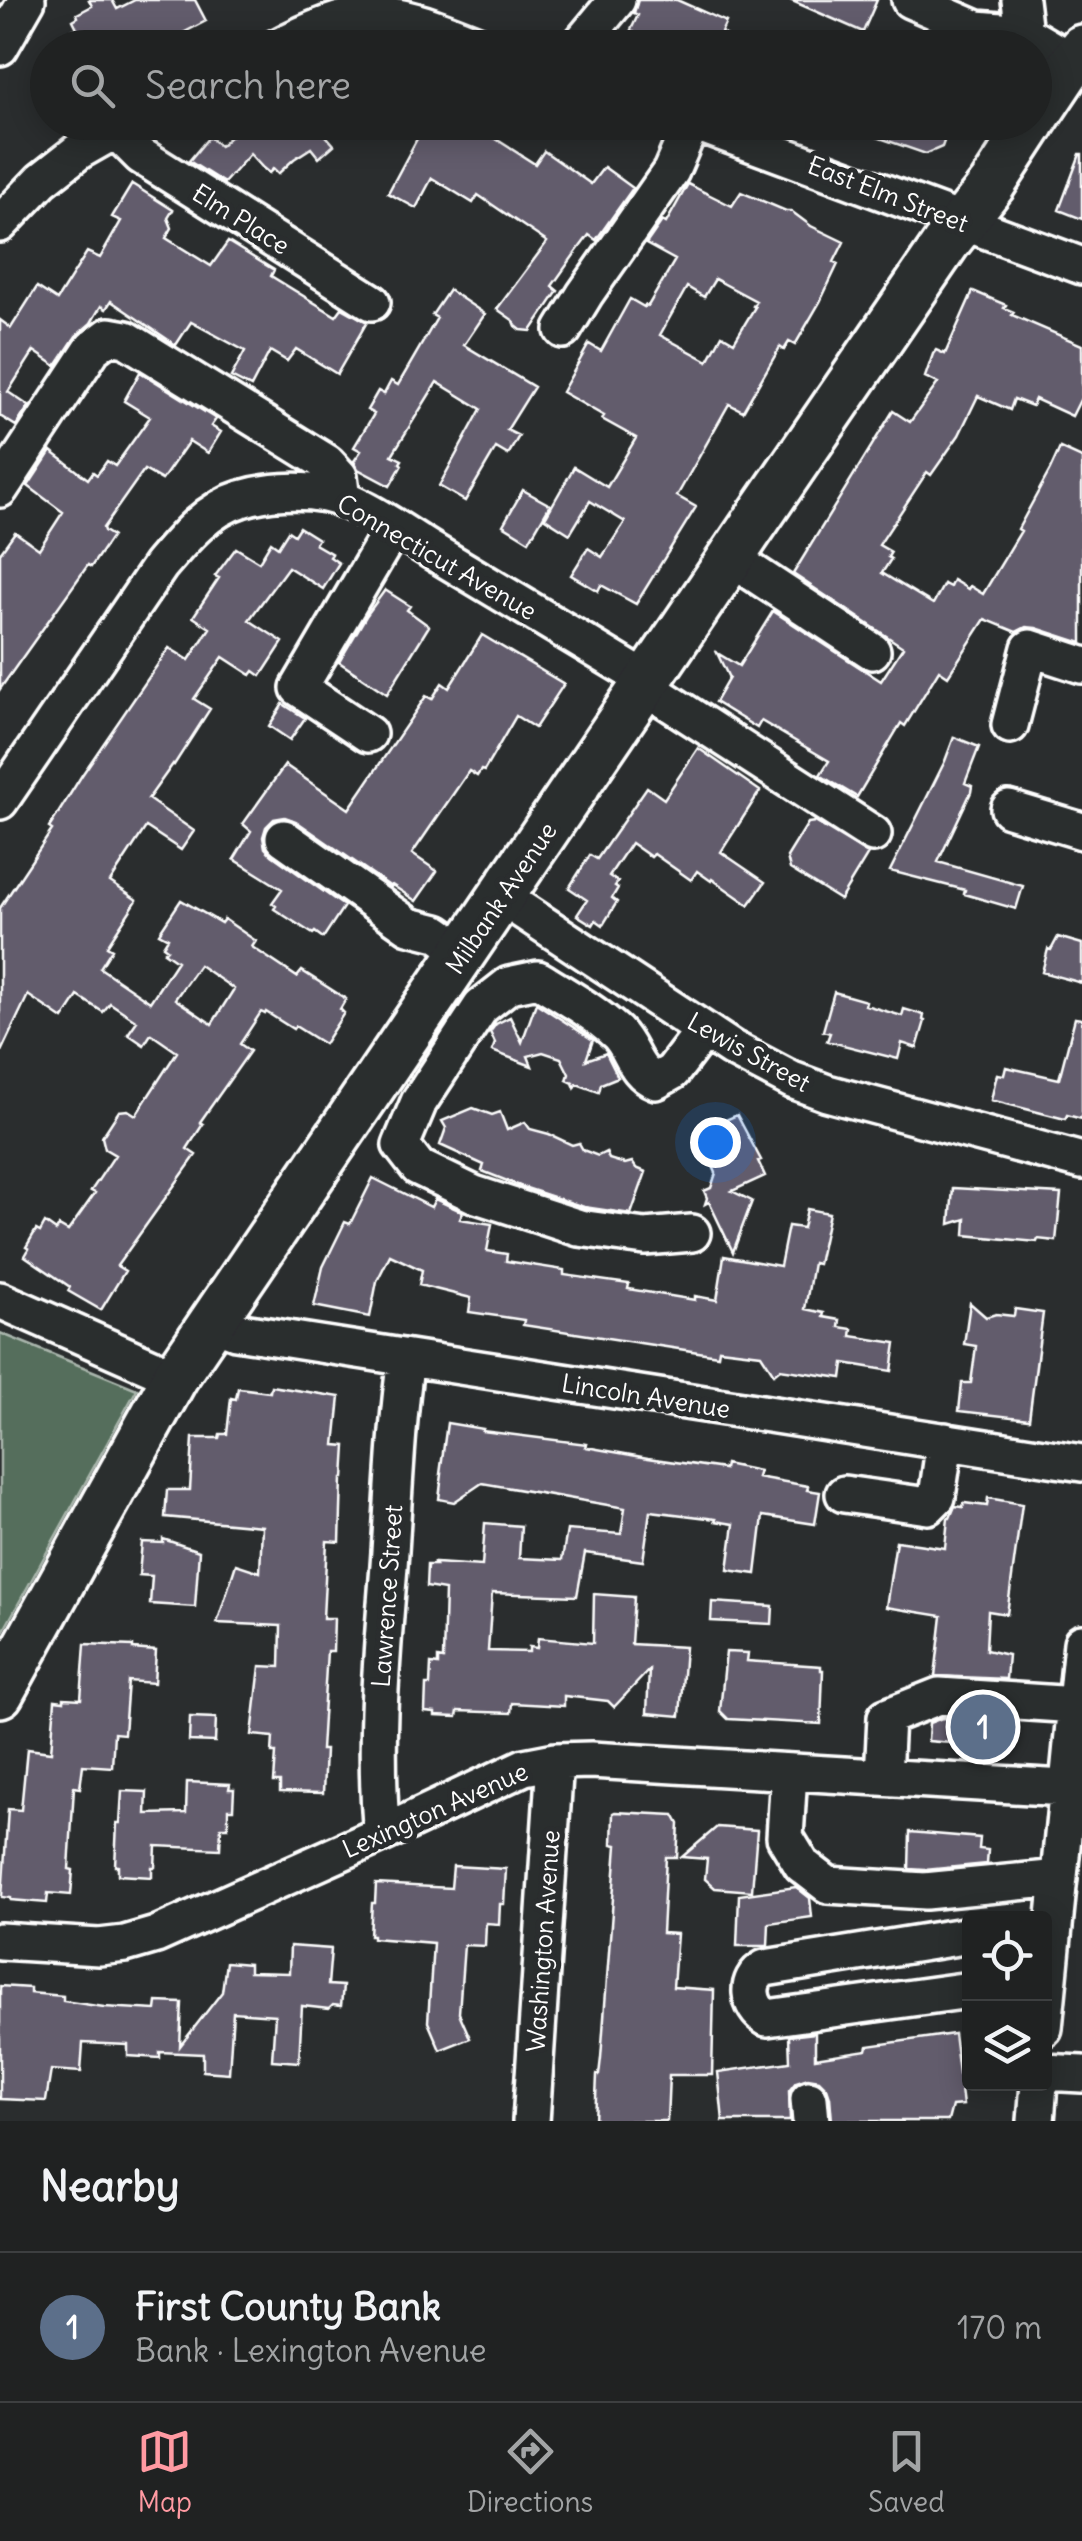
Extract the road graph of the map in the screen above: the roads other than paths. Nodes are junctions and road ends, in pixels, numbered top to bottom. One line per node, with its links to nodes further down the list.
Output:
1 (27, 0): 10 (street)
2 (618, 0): 8 (street)
3 (910, 0): 5 (street)
4 (438, 13): 6 (street); 7 (street)
5 (1022, 16)
6 (318, 30)
7 (462, 30)
8 (592, 30)
9 (1052, 37): 11 (street)
10 (0, 47)
11 (1077, 55): 12 (main road, Milbank Avenue)
12 (1052, 93)
13 (97, 140): 19 (street)
14 (131, 140): 21 (street, Elm Place)
15 (685, 140): 22 (street)
16 (741, 140): 18 (street, East Elm Street)
17 (1022, 140): 18 (main road, Milbank Avenue)
18 (963, 223): 20 (street, East Elm Street); 26 (main road, Milbank Avenue)
19 (0, 224)
20 (1082, 266)
21 (372, 302)
22 (563, 330)
23 (0, 489): 24 (street)
24 (342, 500): 25 (street, Connecticut Avenue); 32 (street, Connecticut Avenue)
25 (393, 528): 29 (street, Connecticut Avenue); 31 (street)
26 (731, 558): 27 (street); 29 (main road, Milbank Avenue)
27 (872, 650)
28 (1082, 664): 30 (street)
29 (646, 684): 35 (street, Connecticut Avenue); 37 (main road, Milbank Avenue)
30 (1010, 725)
31 (368, 734)
32 (0, 801)
33 (1009, 809): 34 (street)
34 (1082, 831)
35 (873, 834)
36 (284, 838): 38 (street)
37 (502, 897): 38 (main road, Milbank Avenue); 39 (street, Lewis Street)
38 (464, 952): 43 (main road, Milbank Avenue)
39 (704, 1030): 40 (street, Lewis Street); 41 (street)
40 (1082, 1161)
41 (692, 1233)
42 (0, 1300): 45 (street)
43 (212, 1322): 44 (street, Lincoln Avenue); 45 (main road, Milbank Avenue)
44 (406, 1359): 46 (street, Lincoln Avenue); 56 (street, Lawrence Street)
45 (174, 1377): 50 (main road, Milbank Avenue)
46 (946, 1441): 47 (street, Lincoln Avenue); 48 (street)
47 (1082, 1463)
48 (844, 1494)
49 (1082, 1643): 51 (street)
50 (0, 1694)
51 (1076, 1705): 54 (street); 55 (street)
52 (555, 1761): 53 (street, Lexington Avenue); 56 (street, Lexington Avenue); 65 (street, Washington Avenue)
53 (789, 1772): 54 (street, Lexington Avenue); 57 (street)
54 (882, 1777): 55 (street, Lexington Avenue)
55 (1075, 1788): 57 (street)
56 (382, 1834): 60 (street, Lexington Avenue)
57 (1059, 1878): 58 (street)
58 (1052, 1916)
59 (962, 1937): 61 (street)
60 (0, 1941)
61 (962, 1991)
62 (1052, 2072): 63 (street)
63 (1082, 2074)
64 (1038, 2091): 66 (street)
65 (531, 2121)
66 (1036, 2121)

